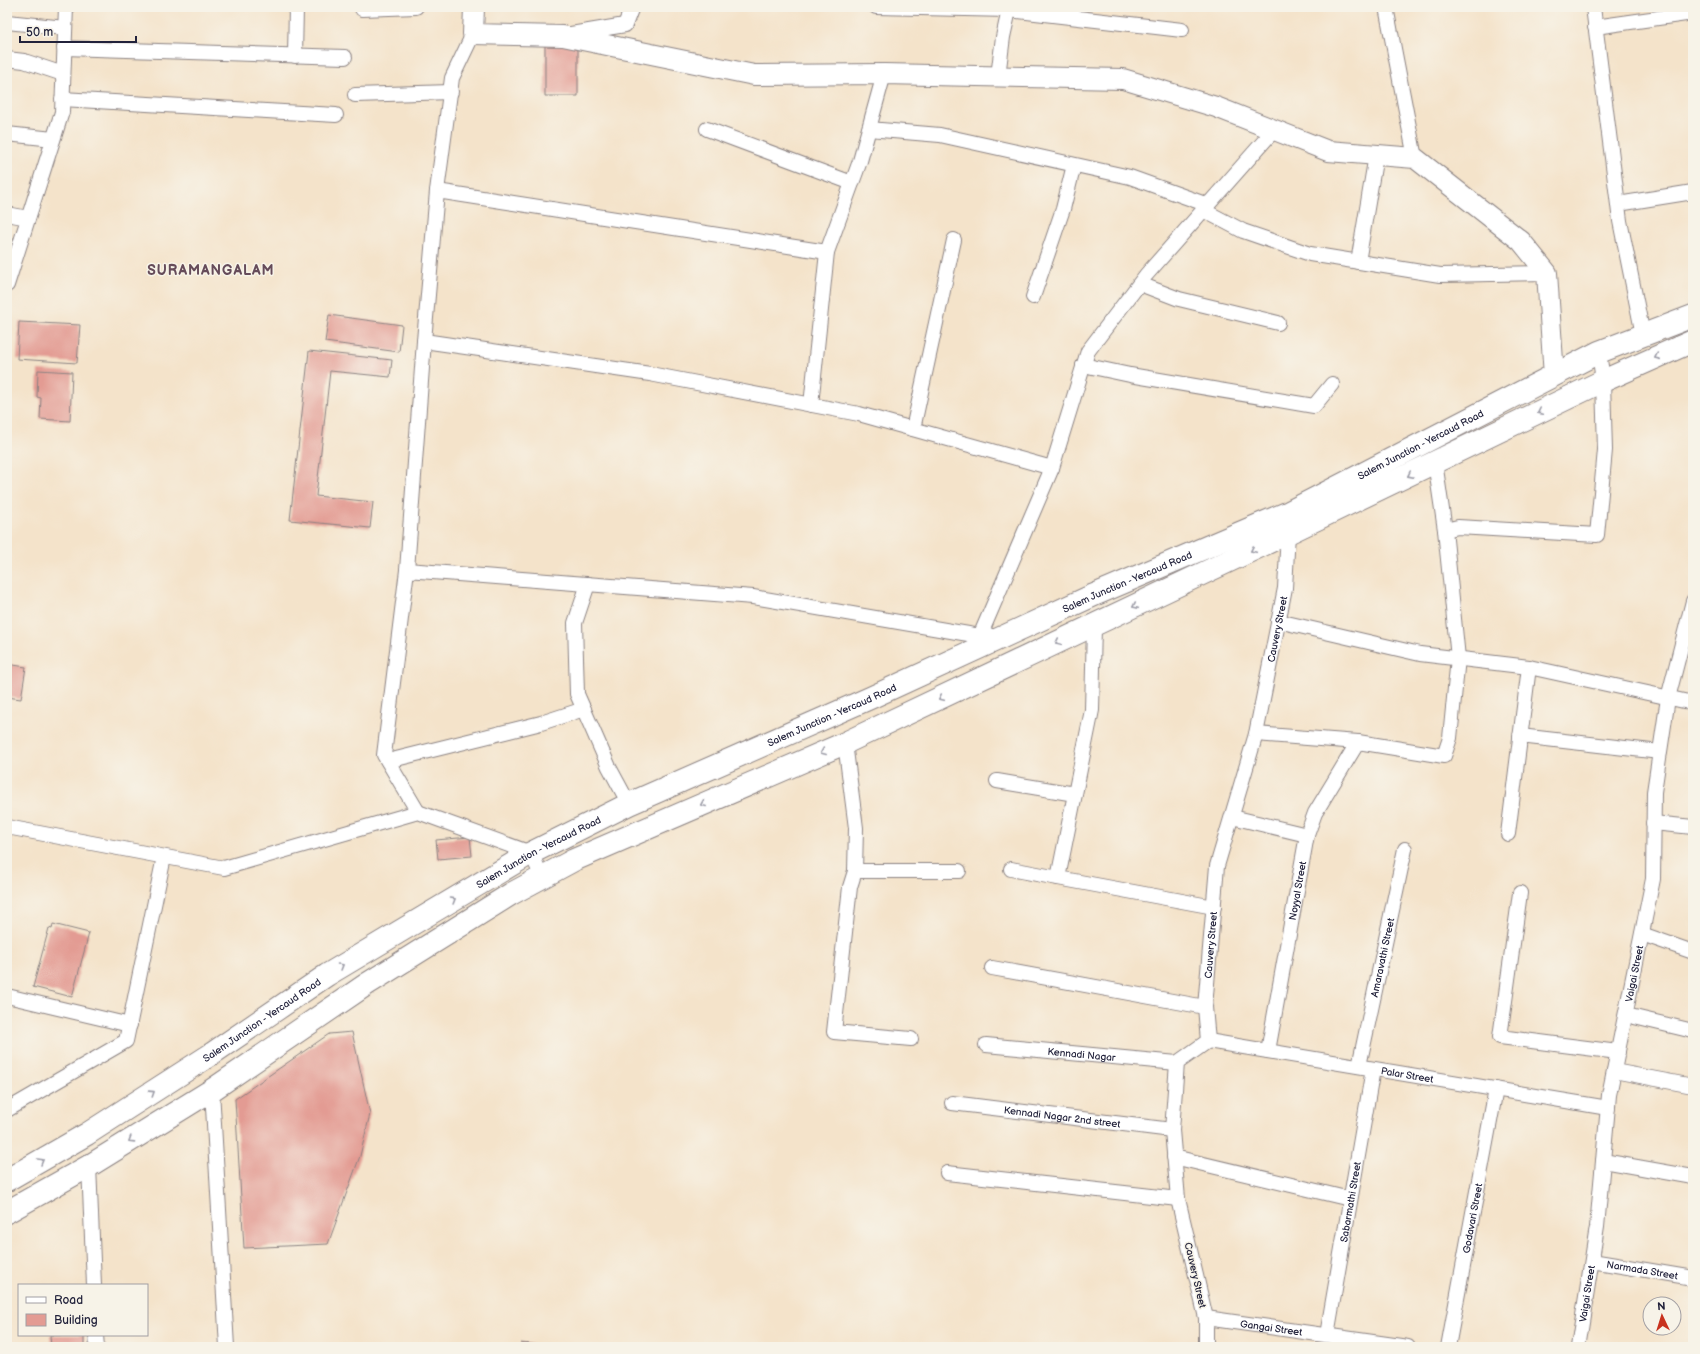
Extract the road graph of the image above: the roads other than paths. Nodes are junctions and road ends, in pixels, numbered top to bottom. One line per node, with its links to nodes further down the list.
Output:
1 (66, 7): 13 (street)
2 (296, 7): 19 (street)
3 (416, 7): 9 (street)
4 (474, 7): 16 (street)
5 (632, 7): 17 (street)
6 (876, 7): 10 (street)
7 (1386, 7): 35 (street)
8 (1593, 7): 14 (street)
9 (362, 9)
10 (1009, 10): 15 (street); 24 (street)
11 (1693, 12): 14 (street)
12 (7, 22): 13 (street)
13 (65, 28): 18 (street)
14 (1596, 28): 40 (street)
15 (1182, 30)
16 (473, 34): 17 (street); 25 (street)
17 (563, 36): 23 (street)
18 (64, 48): 19 (street); 22 (street)
19 (295, 56): 20 (street)
20 (345, 57)
21 (7, 59): 22 (street)
22 (63, 74): 27 (street)
23 (884, 74): 24 (street); 30 (street)
24 (998, 76): 31 (street)
25 (451, 92): 26 (street); 38 (street)
26 (355, 95)
27 (62, 99): 28 (street); 33 (street)
28 (336, 115)
29 (707, 129): 37 (street)
30 (869, 129): 36 (street); 37 (street)
31 (1274, 130): 34 (street); 41 (street)
32 (7, 134): 33 (street)
33 (53, 139): 43 (street)
34 (1376, 155): 35 (street); 46 (street)
35 (1415, 158): 47 (street)
36 (1074, 165): 41 (street); 50 (street)
37 (852, 183): 45 (street)
38 (437, 191): 45 (street); 54 (street)
39 (1693, 192): 40 (street)
40 (1618, 204): 53 (street)
41 (1206, 207): 46 (street); 48 (street)
42 (7, 214): 43 (street)
43 (28, 218): 49 (street)
44 (954, 240): 62 (street)
45 (827, 252): 61 (street)
46 (1358, 262): 47 (street)
47 (1547, 273): 58 (street)
48 (1140, 284): 52 (street); 57 (street)
49 (7, 285)
50 (1033, 297)
51 (1693, 316): 53 (main road, Salem Junction - Yercaud Road)
52 (1278, 323)
53 (1643, 335): 56 (main road, Salem Junction - Yercaud Road)
54 (424, 341): 61 (street); 67 (street)
55 (1693, 341): 59 (main road, one-way to 59)
56 (1599, 352): 58 (main road, Salem Junction - Yercaud Road); 59 (street)
57 (1083, 365): 60 (street); 64 (street)
58 (1554, 376): 72 (main road, Salem Junction - Yercaud Road)
59 (1603, 381): 63 (main road, one-way to 63); 65 (street)
60 (1332, 384)
61 (811, 405): 62 (street)
62 (913, 429): 64 (street)
63 (1436, 462): 65 (street); 66 (main road, one-way to 66)
64 (1052, 468): 73 (street)
65 (1445, 530): 74 (street)
66 (1288, 534): 70 (street, Cauvery Street); 71 (main road, one-way to 71)
67 (406, 570): 68 (street); 85 (street)
68 (588, 584): 73 (street); 79 (street)
69 (1693, 601): 77 (street, Vaigai Street)
70 (1278, 621): 74 (street); 80 (street, Cauvery Street)
71 (1094, 626): 75 (main road, one-way to 75); 87 (street)
72 (1011, 635): 73 (street); 75 (main road); 88 (main road, Salem Junction - Yercaud Road)
73 (980, 636)
74 (1458, 658): 76 (street); 83 (street)
75 (1017, 662): 82 (main road, one-way to 82)
76 (1529, 668): 77 (street); 81 (street)
77 (1668, 698): 78 (street); 84 (street, Vaigai Street)
78 (1693, 703)
79 (584, 710): 85 (street); 88 (street)
80 (1256, 734): 83 (street); 90 (street, Cauvery Street)
81 (1520, 736): 84 (street); 94 (street)
82 (844, 742): 100 (street); 102 (main road, one-way to 102)
83 (1358, 742): 95 (street, Noyyal Street)
84 (1660, 752): 91 (street, Vaigai Street)
85 (388, 761): 89 (street)
86 (997, 781): 87 (street)
87 (1075, 794): 103 (street)
88 (629, 804): 97 (main road, Salem Junction - Yercaud Road)
89 (418, 812): 97 (street); 98 (street)
90 (1232, 817): 95 (street); 105 (street, Cauvery Street)
91 (1653, 823): 93 (street); 106 (street, Vaigai Street)
92 (7, 827): 98 (street)
93 (1693, 827)
94 (1508, 834)
95 (1307, 835): 117 (street, Noyyal Street)
96 (1405, 849): 120 (street, Amaravathi Street)
97 (531, 853): 102 (street); 134 (main road, Salem Junction - Yercaud Road, one-way to 97)
98 (164, 857): 112 (street)
99 (1011, 869): 103 (street)
100 (855, 871): 101 (street); 114 (street)
101 (959, 871)
102 (542, 877): 124 (main road)
103 (1058, 878): 105 (street)
104 (1520, 893): 118 (street)
105 (1214, 907): 110 (street, Cauvery Street)
106 (1642, 934): 107 (street); 111 (street, Vaigai Street)
107 (1693, 952)
108 (992, 968): 110 (street)
109 (7, 996): 112 (street)
110 (1205, 1007): 115 (street, Cauvery Street)
111 (1626, 1015): 113 (street); 118 (street, Vaigai Street)
112 (130, 1025): 127 (street)
113 (1693, 1031)
114 (911, 1039)
115 (1208, 1041): 117 (street, Palar Street); 119 (street)
116 (986, 1045): 119 (street, Kennadi Nagar)
117 (1268, 1051): 120 (street, Palar Street)
118 (1618, 1052): 121 (street, Vaigai Street)
119 (1177, 1063): 128 (street, Cauvery Street)
120 (1366, 1068): 123 (street, Palar Street); 136 (street, Sabarmathi Street)
121 (1614, 1071): 122 (street); 126 (street, Vaigai Street)
122 (1693, 1086)
123 (1496, 1089): 126 (street, Palar Street); 148 (street, Godavari Street)
124 (212, 1090): 131 (main road, one-way to 131); 145 (street)
125 (952, 1104): 128 (street, Kennadi Nagar 2nd street)
126 (1608, 1108): 130 (street, Vaigai Street)
127 (7, 1110)
128 (1172, 1130): 129 (street, Cauvery Street)
129 (1174, 1157): 135 (street, Cauvery Street); 136 (street)
130 (1603, 1161): 133 (street); 138 (street, Vaigai Street)
131 (89, 1166): 137 (main road); 140 (street)
132 (947, 1173): 135 (street)
133 (1693, 1177)
134 (7, 1180)
135 (1178, 1198): 141 (street, Cauvery Street)
136 (1350, 1198): 142 (street, Sabarmathi Street)
137 (7, 1212)
138 (1592, 1261): 139 (street, Narmada Street); 149 (street, Vaigai Street)
139 (1693, 1278)
140 (94, 1284)
141 (1206, 1318): 142 (street, Gangai Street); 146 (street, Cauvery Street)
142 (1327, 1335): 147 (street, Gangai Street)
143 (96, 1336): 144 (street)
144 (97, 1347)
145 (227, 1347)
146 (1206, 1347)
147 (1408, 1347)
148 (1448, 1347)
149 (1578, 1347)

